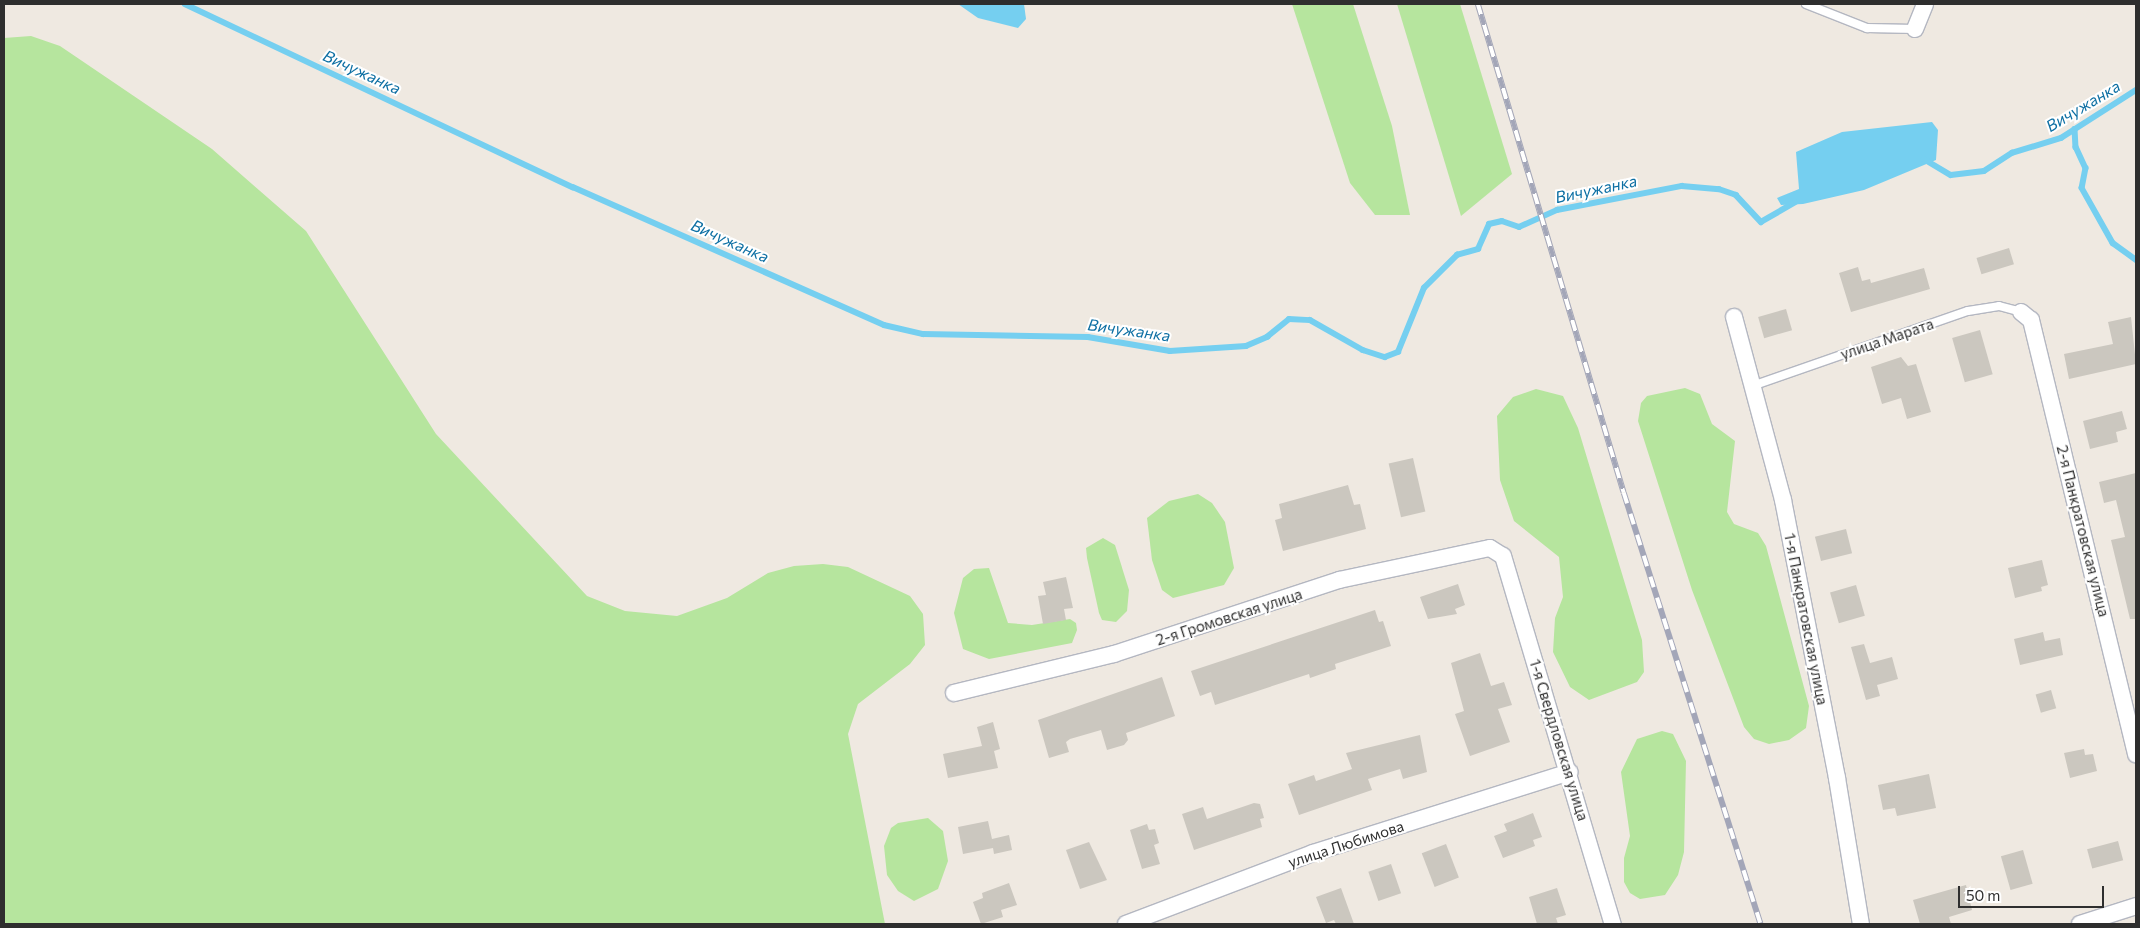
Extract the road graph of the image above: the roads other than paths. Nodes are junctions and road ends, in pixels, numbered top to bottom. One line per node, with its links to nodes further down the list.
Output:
1 (1806, 4): 3 (lane)
2 (1925, 4): 3 (street)
3 (1916, 29)
4 (2021, 312): 6 (lane, улица Марата); 9 (street, 2-я Панкратовская улица)
5 (1734, 317): 6 (street, 1-я Панкратовская улица)
6 (1755, 385): 14 (street, 1-я Панкратовская улица)
7 (1503, 556): 8 (street, 2-я Громовская улица); 10 (street, 1-я Свердловская улица)
8 (954, 693)
9 (2136, 754)
10 (1570, 772): 12 (street, улица Любимова); 13 (street, 1-я Свердловская улица)
11 (2136, 906): 15 (street)
12 (1126, 924)
13 (1612, 924)
14 (1861, 924)
15 (2080, 924)

